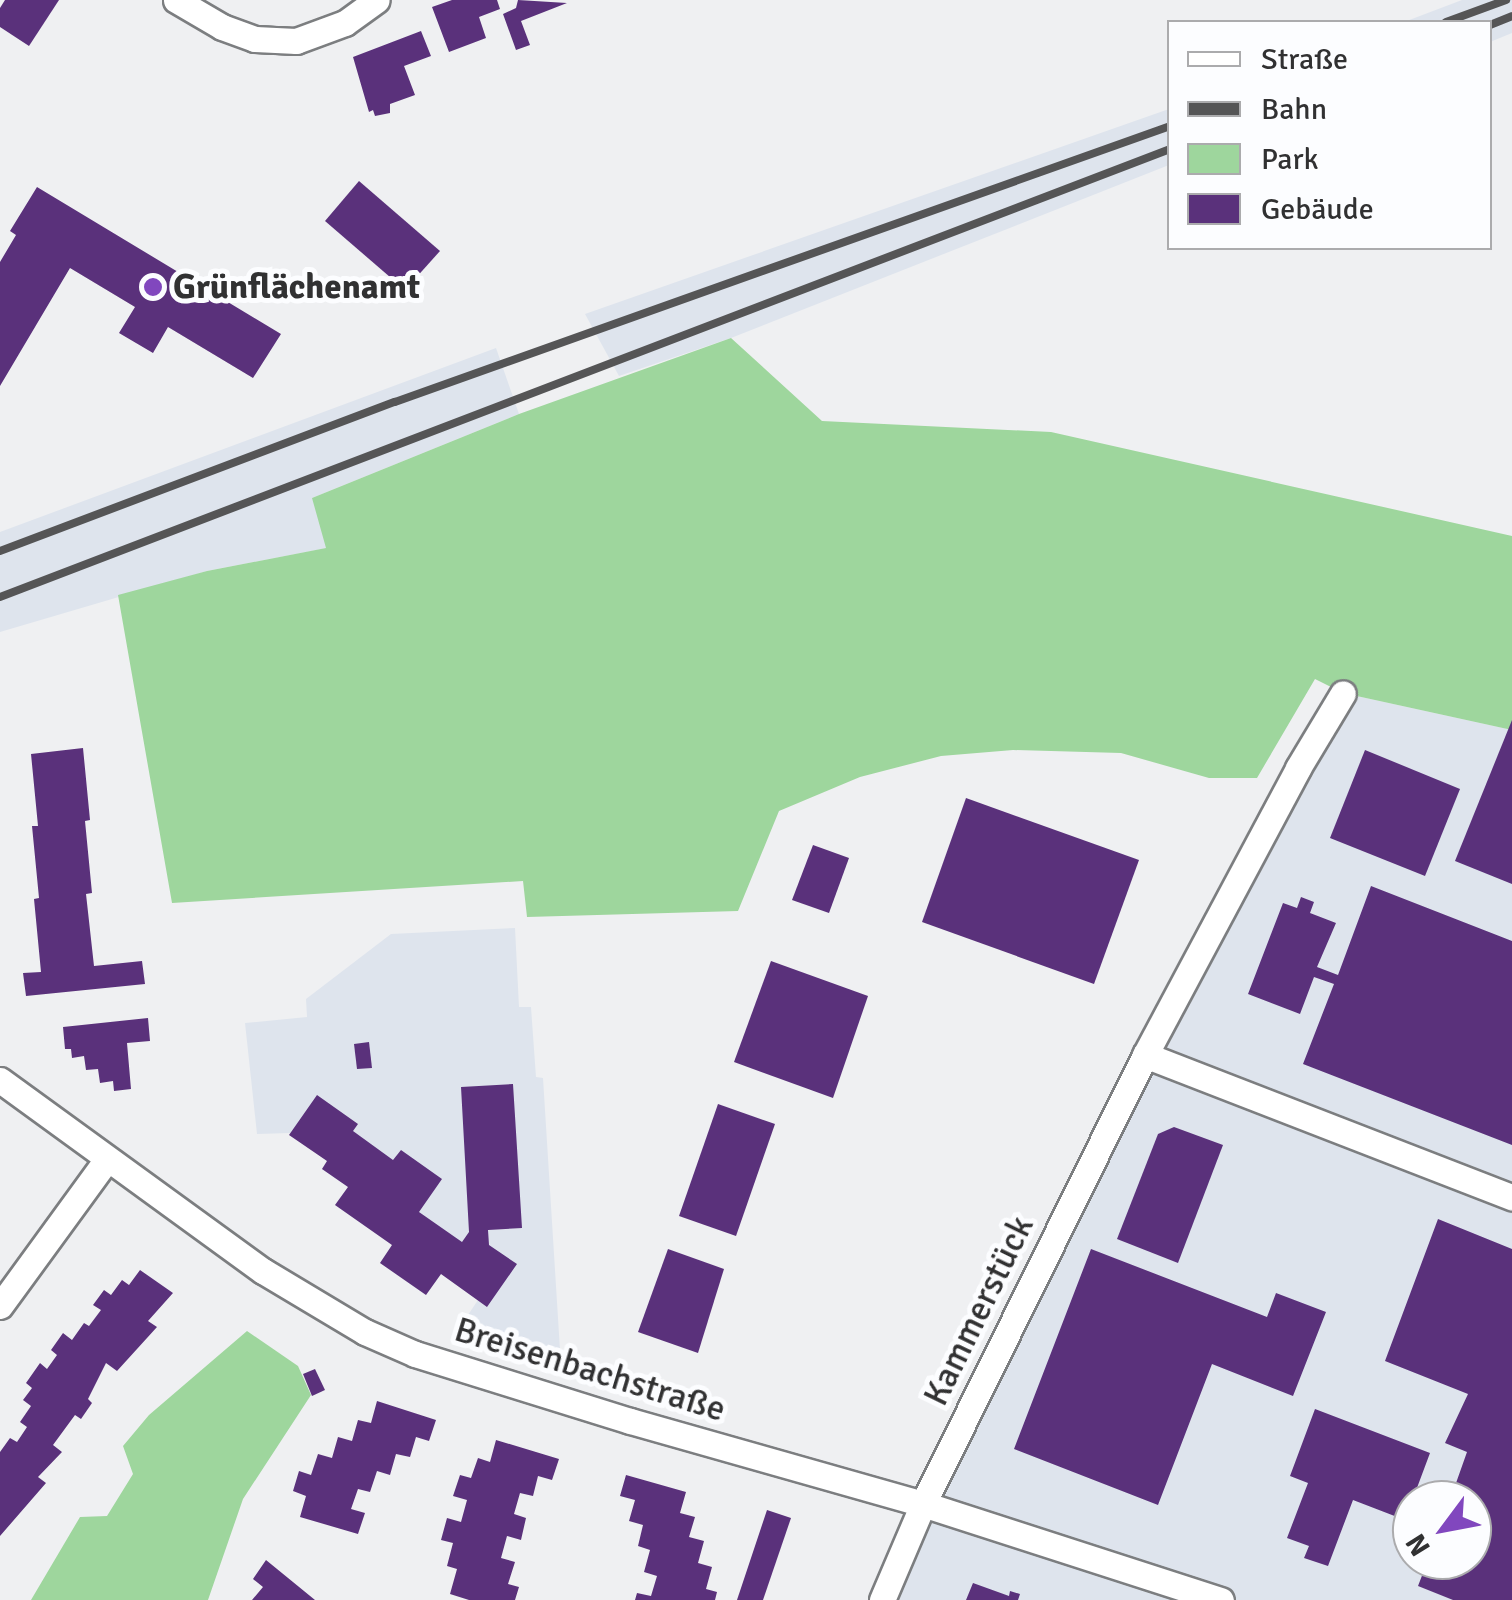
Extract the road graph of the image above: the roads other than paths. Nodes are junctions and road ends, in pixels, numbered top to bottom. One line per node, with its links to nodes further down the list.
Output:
1 (176, 0): 2 (street)
2 (377, 0)
3 (1343, 693): 4 (street, Kammerstück)
4 (1145, 1055): 7 (street); 9 (street, Kammerstück)
5 (0, 1080): 6 (street, Breisenbachstraße)
6 (107, 1159): 8 (street); 9 (street, Breisenbachstraße)
7 (1512, 1197)
8 (0, 1306)
9 (923, 1504): 10 (street, Kammerstück); 11 (street, Breisenbachstraße)
10 (882, 1600)
11 (1220, 1600)

